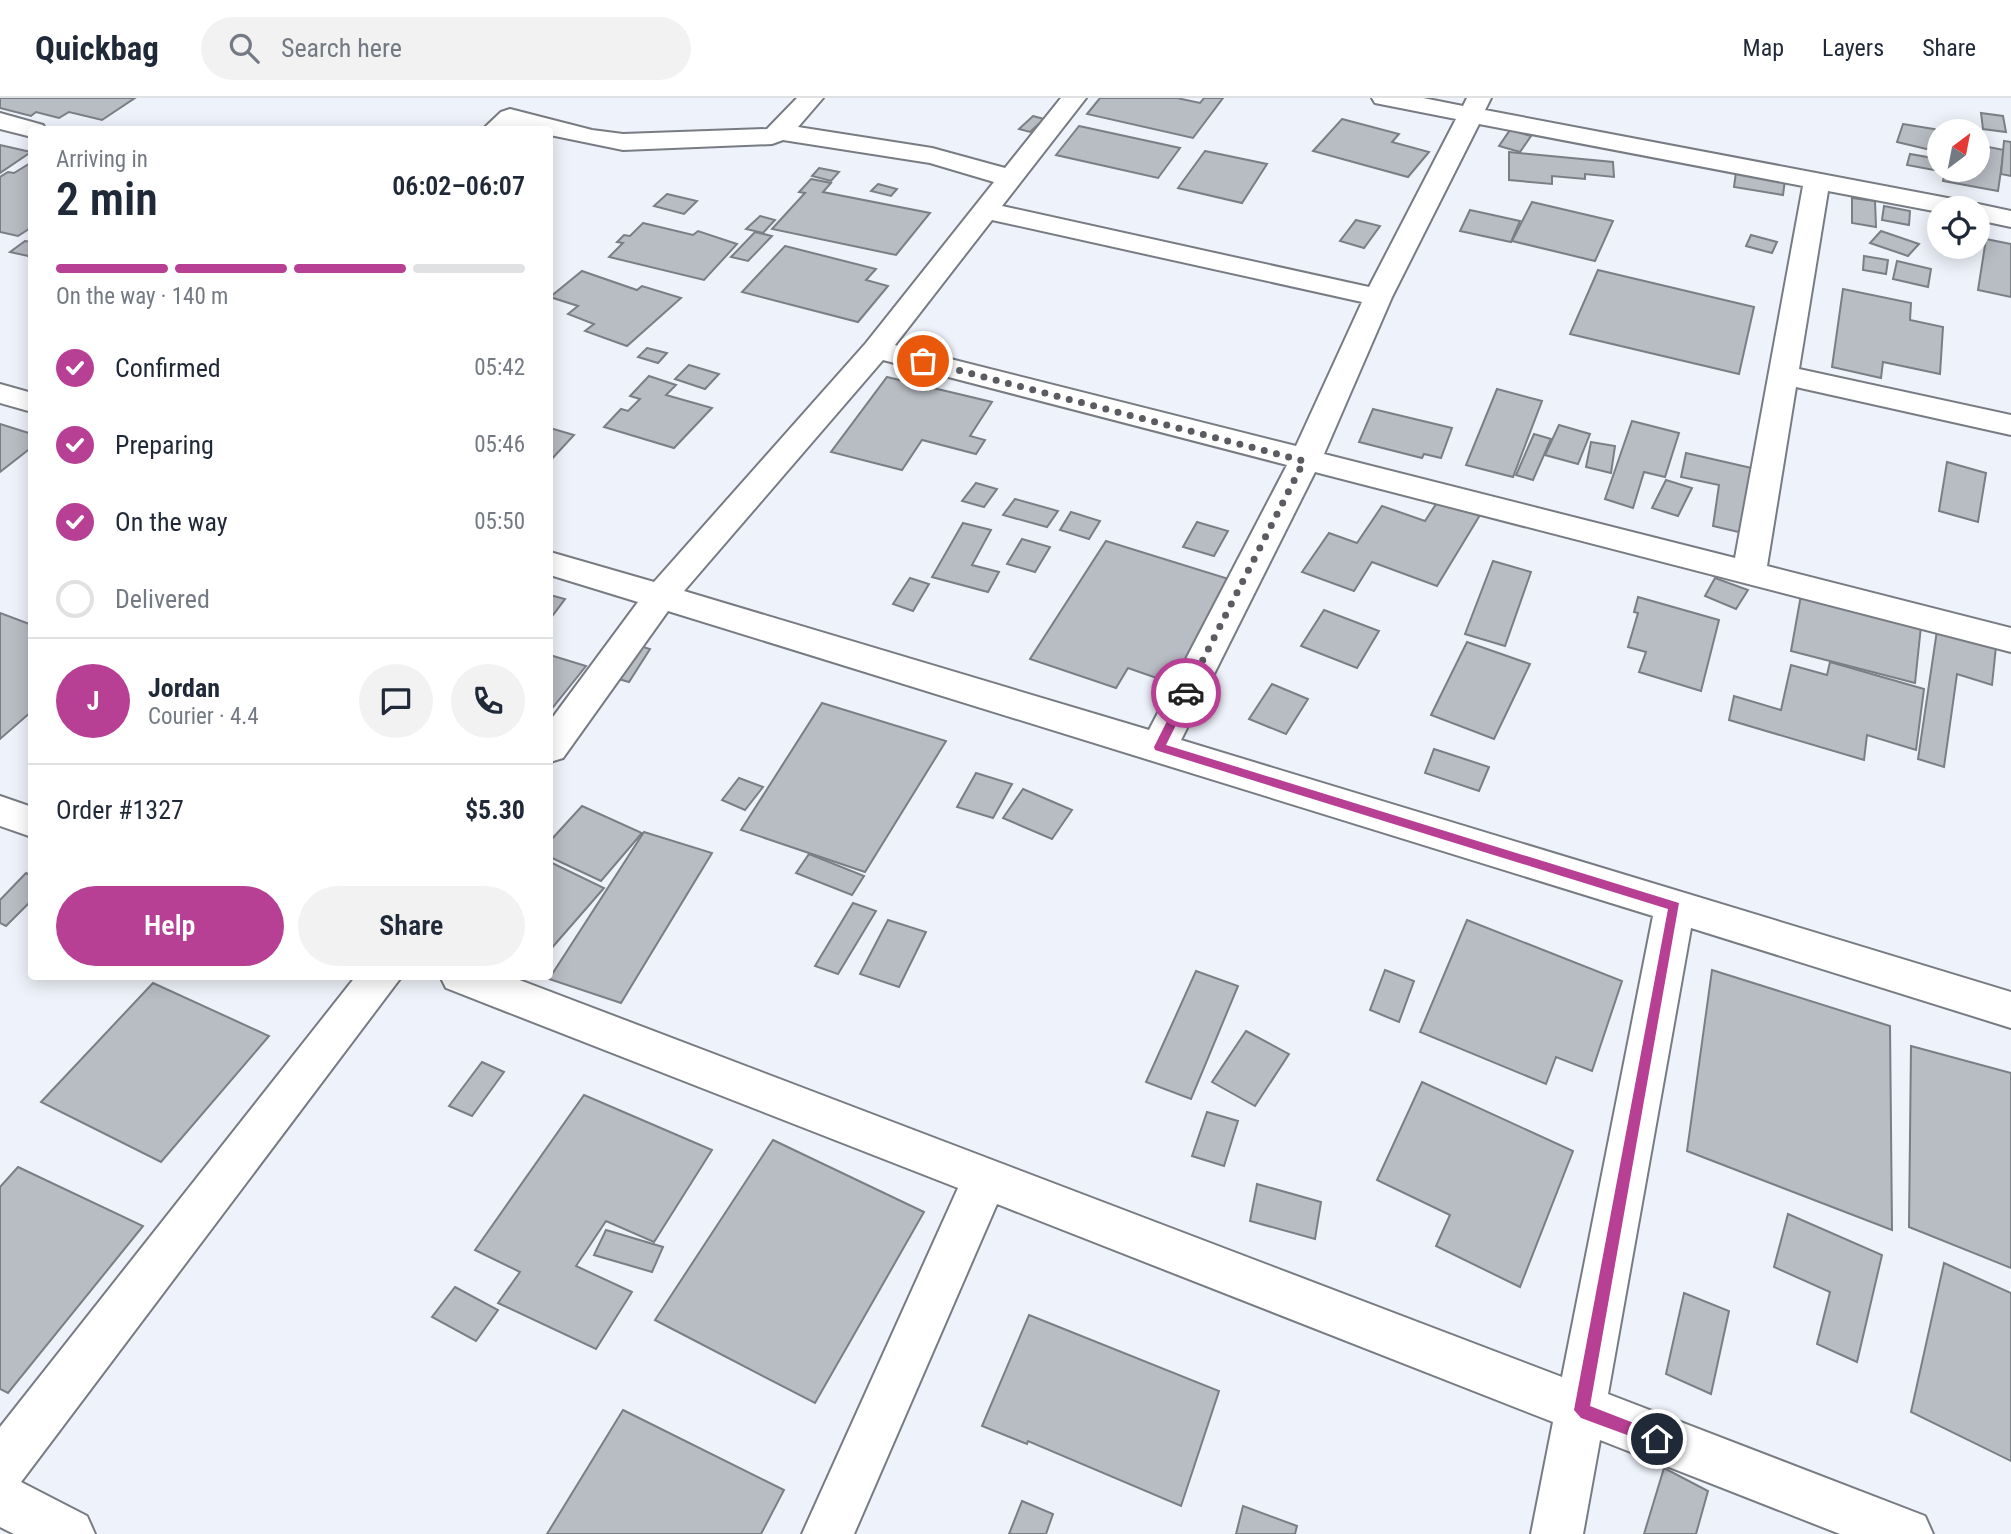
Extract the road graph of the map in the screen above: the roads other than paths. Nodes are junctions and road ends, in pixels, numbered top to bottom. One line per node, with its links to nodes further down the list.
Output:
1 (811, 98): 10 (street)
2 (1074, 98): 11 (street)
3 (1384, 98): 4 (street)
4 (1474, 106): 12 (street); 17 (street)
5 (0, 121): 8 (street)
6 (499, 126): 7 (street)
7 (545, 126)
8 (28, 128)
9 (553, 128): 10 (street)
10 (780, 132): 11 (street)
11 (1011, 178): 14 (street)
12 (1817, 181): 13 (street); 19 (street)
13 (1927, 202)
14 (986, 211): 17 (street); 18 (street)
15 (1990, 215): 16 (street)
16 (2011, 219)
17 (1378, 297): 23 (street)
18 (876, 349): 23 (street); 26 (street)
19 (1785, 375): 22 (street); 25 (street)
20 (0, 393): 21 (street)
21 (28, 402)
22 (2011, 425)
23 (1304, 461): 25 (street); 29 (street)
24 (553, 564): 26 (street)
25 (1749, 573): 27 (street)
26 (661, 596): 28 (street); 29 (street)
27 (2011, 640)
28 (553, 744)
29 (1159, 747): 32 (street)
30 (0, 811): 31 (street)
31 (28, 821)
32 (1675, 906): 35 (street); 37 (street)
33 (378, 980): 38 (street)
34 (471, 980): 36 (street)
35 (2011, 1010)
36 (985, 1178): 37 (street); 41 (street)
37 (1581, 1410): 42 (street); 43 (street)
38 (0, 1468)
39 (0, 1499): 40 (street)
40 (69, 1534)
41 (828, 1534)
42 (1557, 1534)
43 (1907, 1534)

